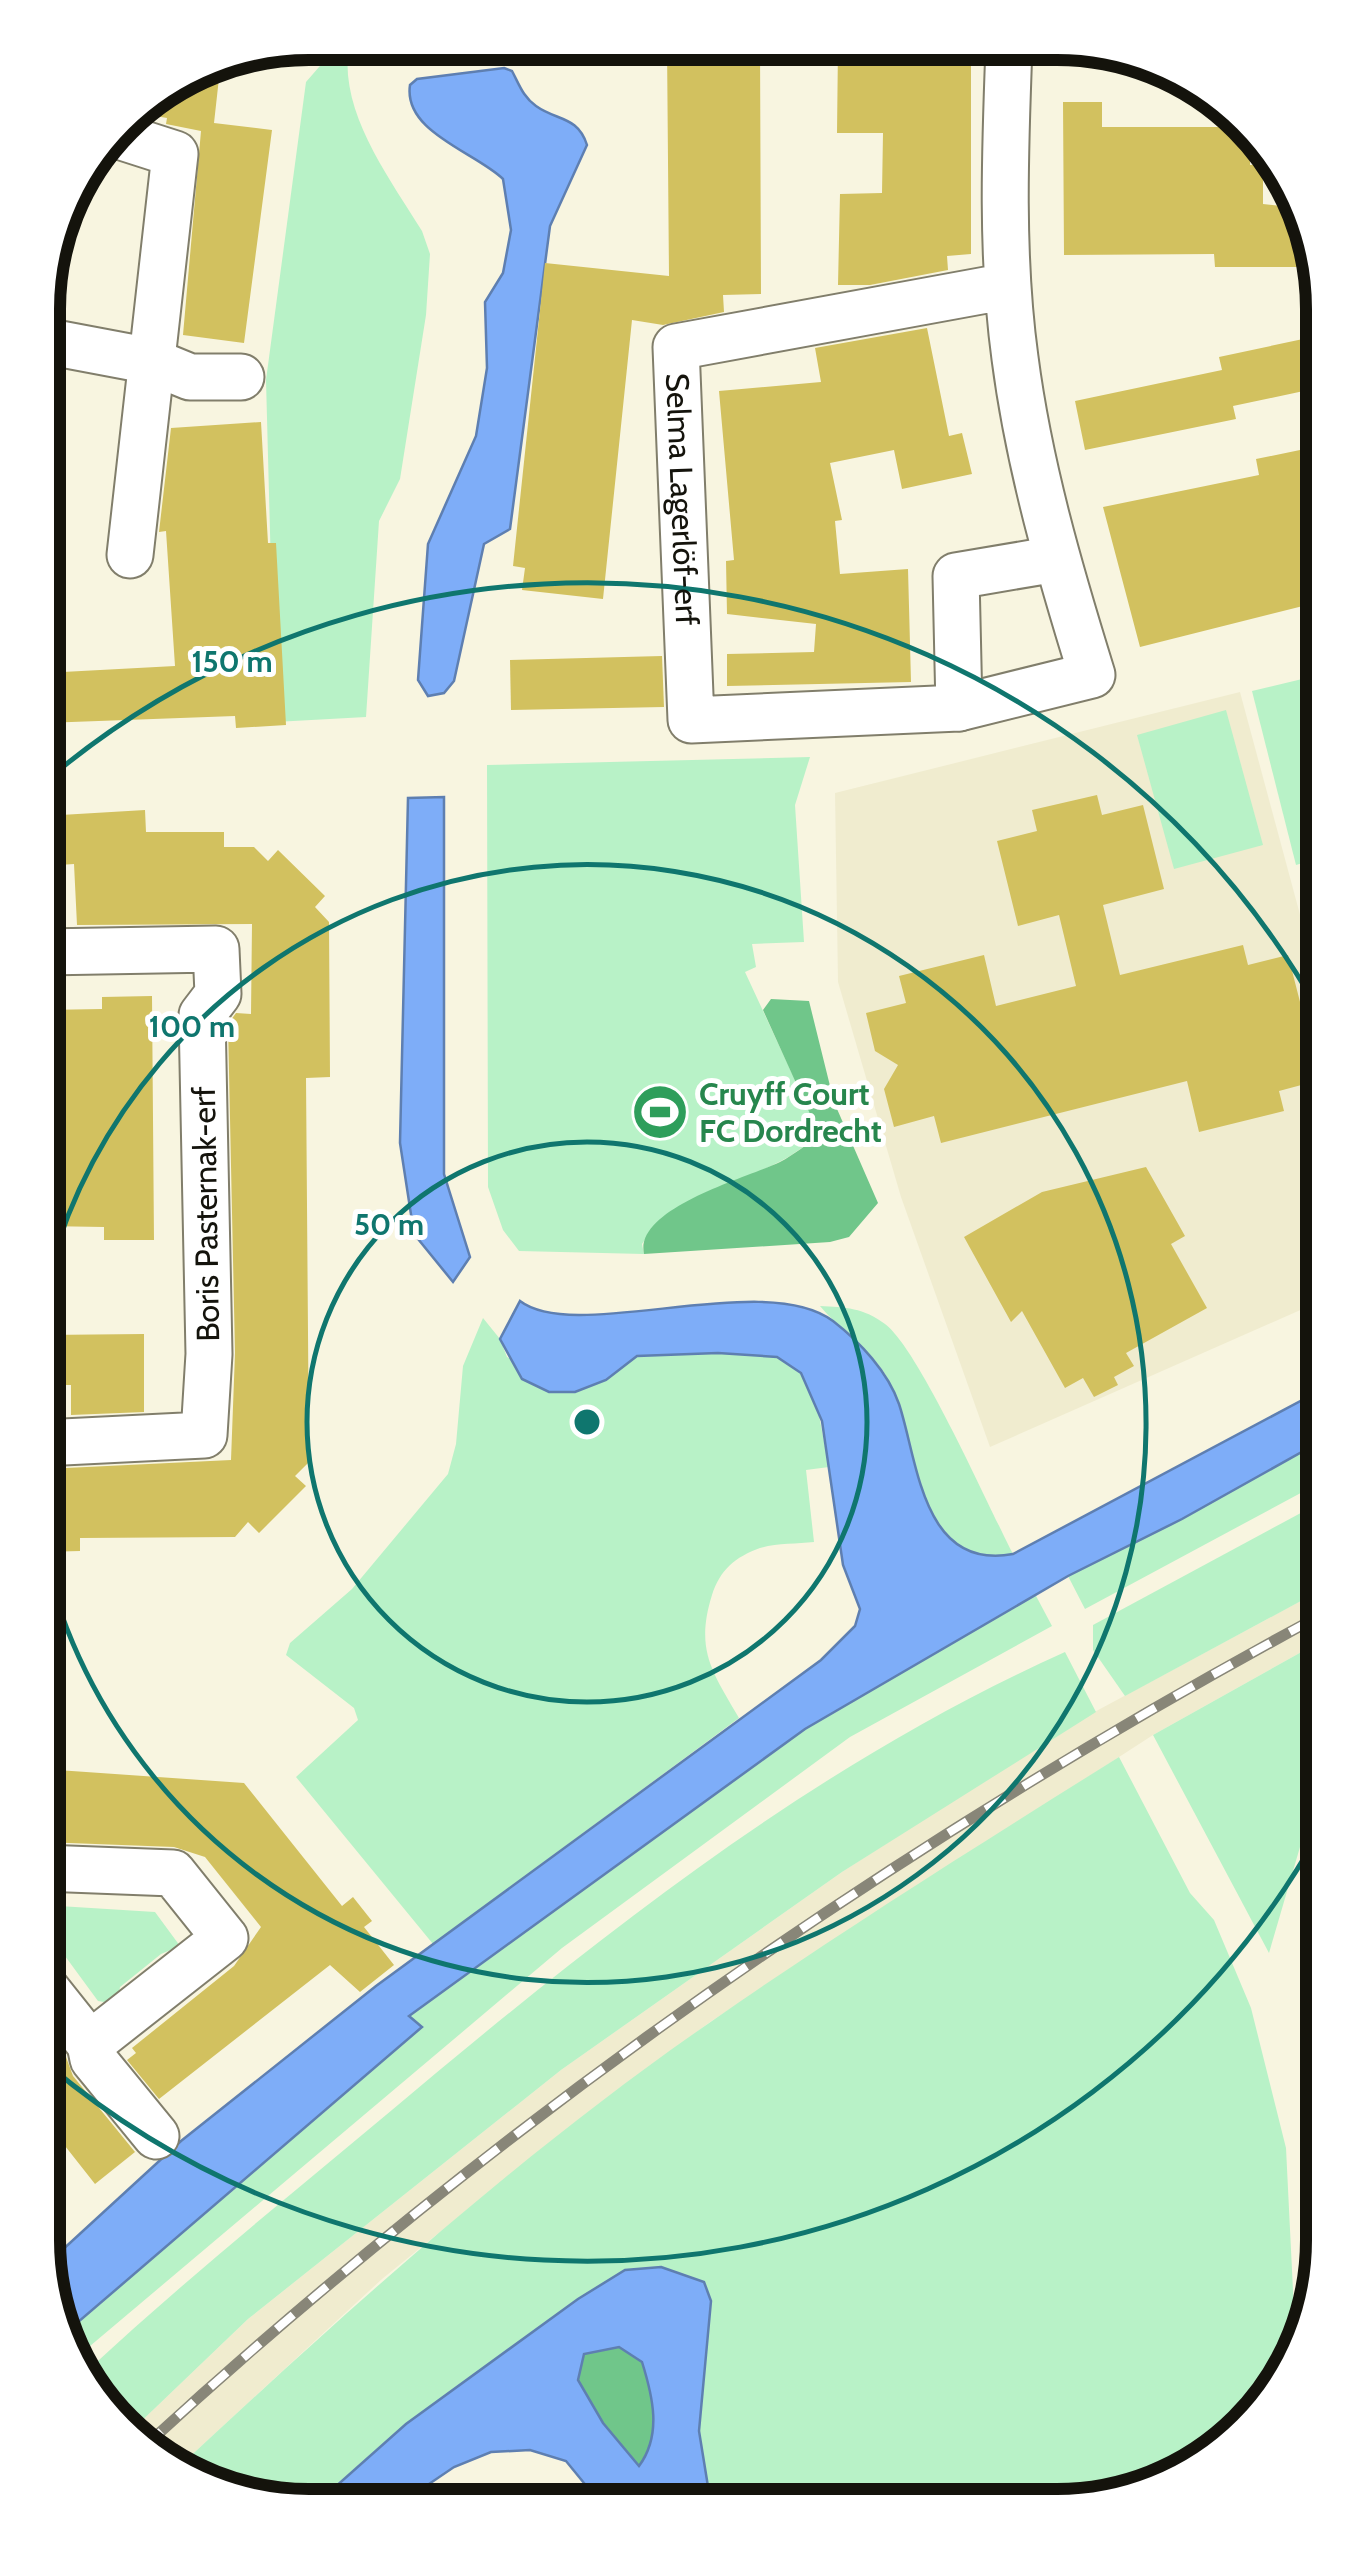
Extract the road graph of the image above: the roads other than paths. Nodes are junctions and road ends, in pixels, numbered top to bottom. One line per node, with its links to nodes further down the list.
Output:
1 (1009, 60): 3 (street, Selma Lagerlöf-erf)
2 (128, 139): 5 (street)
3 (1008, 286): 8 (street, Selma Lagerlöf-erf); 9 (street, Selma Lagerlöf-erf)
4 (60, 345): 5 (street)
5 (150, 361): 6 (street); 7 (street)
6 (241, 377)
7 (130, 556)
8 (1056, 559): 9 (street); 9 (street, Selma Lagerlöf-erf)
9 (959, 708)
10 (60, 952): 11 (street, Boris Pasternak-erf)
11 (60, 1442)
12 (60, 1869): 14 (street)
13 (60, 2006): 14 (street)
14 (90, 2044): 15 (street)
15 (156, 2136)

